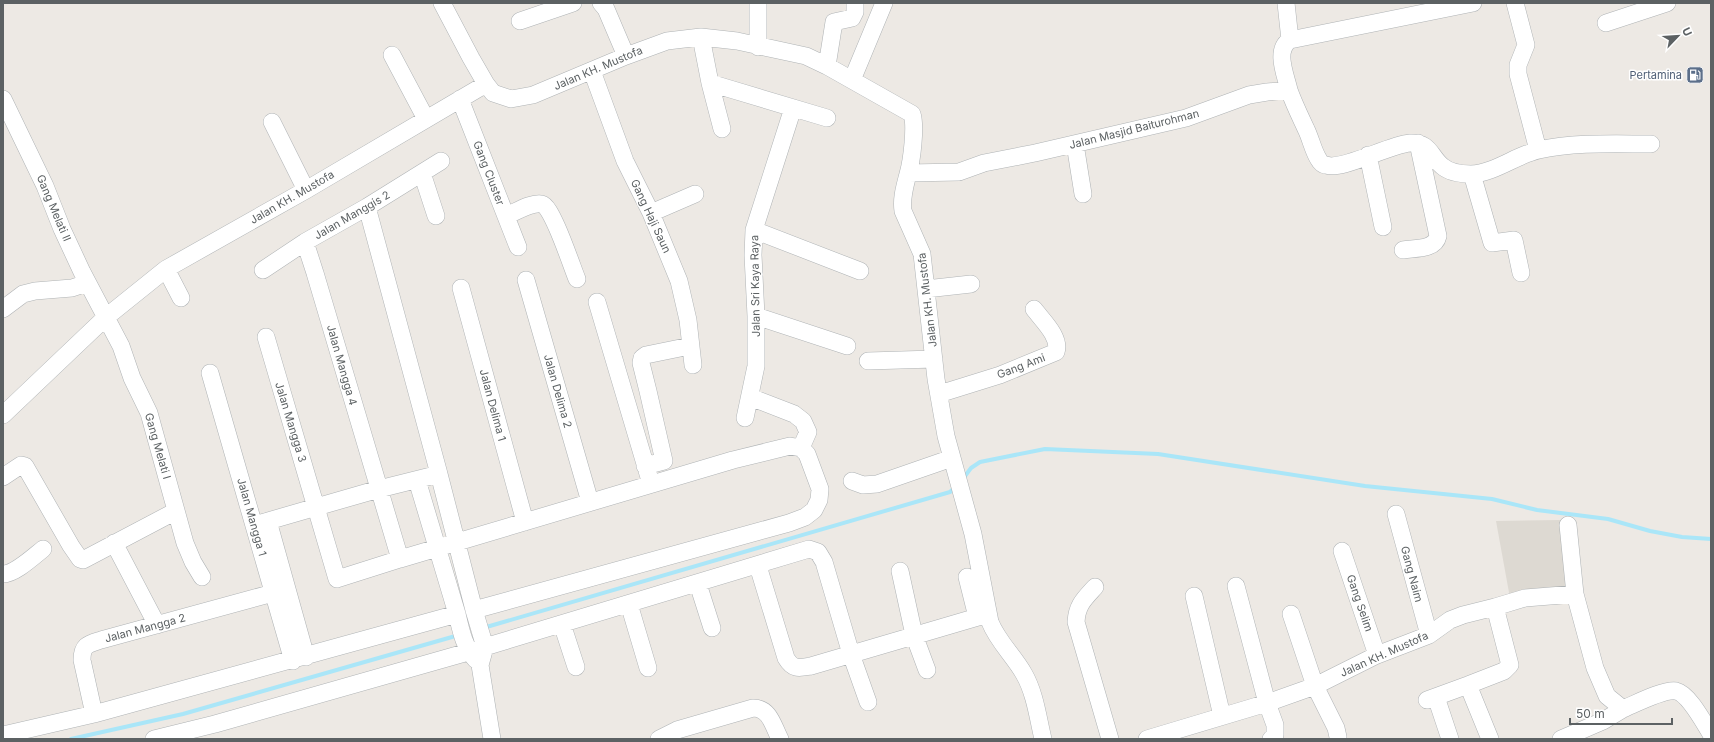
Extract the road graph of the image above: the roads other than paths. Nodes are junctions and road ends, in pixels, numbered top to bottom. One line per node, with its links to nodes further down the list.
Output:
1 (442, 3): 22 (street)
2 (573, 3): 11 (street)
3 (601, 3): 17 (street)
4 (758, 3): 15 (street)
5 (854, 3): 18 (street)
6 (884, 3): 20 (street)
7 (1286, 3): 14 (street)
8 (1473, 3): 14 (street)
9 (1514, 3): 34 (street)
10 (1667, 3): 12 (street)
11 (520, 21)
12 (1606, 23)
13 (701, 37): 15 (street, Jalan KH. Mustofa); 17 (street, Jalan KH. Mustofa); 21 (street)
14 (1290, 40): 23 (street)
15 (758, 47): 18 (street, Jalan KH. Mustofa)
16 (392, 55): 28 (street)
17 (626, 56): 19 (street, Jalan KH. Mustofa)
18 (827, 66): 20 (street, Jalan KH. Mustofa)
19 (592, 71): 22 (street, Jalan KH. Mustofa); 44 (street, Gang Haji Saun)
20 (852, 80): 37 (street, Jalan KH. Mustofa)
21 (710, 83): 26 (street); 30 (street)
22 (486, 84): 25 (street, Jalan KH. Mustofa)
23 (1289, 90): 32 (street, Jalan Masjid Baiturohman); 35 (street)
24 (3, 99): 58 (street, Gang Melati II)
25 (460, 99): 28 (street, Jalan KH. Mustofa); 46 (street, Gang Cluster)
26 (793, 108): 27 (street); 48 (street, Jalan Sri Kaya Raya)
27 (827, 118)
28 (426, 119): 40 (street, Jalan KH. Mustofa)
29 (272, 122): 40 (street)
30 (722, 129)
31 (1418, 143): 35 (street); 39 (street); 51 (street)
32 (1074, 144): 37 (street, Jalan Masjid Baiturohman); 42 (street)
33 (1651, 144): 34 (street)
34 (1538, 150): 39 (street)
35 (1368, 156): 47 (street)
36 (441, 161): 38 (street, Jalan Manggis 2)
37 (909, 173): 61 (street, Jalan KH. Mustofa)
38 (422, 174): 43 (street, Jalan Manggis 2); 45 (street)
39 (1472, 174): 55 (street)
40 (306, 190): 52 (street, Jalan KH. Mustofa)
41 (695, 194): 44 (street)
42 (1083, 194)
43 (367, 207): 49 (street, Jalan Manggis 2); 82 (street)
44 (651, 213): 69 (street, Gang Haji Saun)
45 (436, 216)
46 (506, 216): 50 (street, Gang Cluster); 56 (street)
47 (1383, 227)
48 (754, 230): 54 (street); 66 (street, Jalan Sri Kaya Raya)
49 (304, 242): 53 (street, Jalan Manggis 2); 87 (street, Jalan Mangga 4)
50 (518, 247)
51 (1403, 250)
52 (166, 269): 62 (street); 67 (street, Jalan KH. Mustofa)
53 (263, 270)
54 (860, 271)
55 (1521, 273)
56 (577, 279)
57 (526, 280): 88 (street, Jalan Delima 2)
58 (87, 283): 64 (street); 67 (street, Gang Melati II)
59 (971, 284): 61 (street)
60 (461, 288): 92 (street, Jalan Delima 1)
61 (926, 289): 71 (street, Jalan KH. Mustofa)
62 (181, 298)
63 (597, 302): 81 (street)
64 (3, 309)
65 (1034, 309): 75 (street, Gang Ami)
66 (756, 316): 70 (street); 76 (street, Jalan Sri Kaya Raya)
67 (104, 318): 77 (street, Jalan KH. Mustofa); 90 (street, Gang Melati I)
68 (266, 337): 89 (street, Jalan Mangga 3)
69 (690, 346): 73 (street, Gang Haji Saun); 81 (street)
70 (847, 346)
71 (934, 360): 72 (street); 75 (street, Jalan KH. Mustofa)
72 (868, 361)
73 (693, 365)
74 (210, 373): 93 (street, Jalan Mangga 1)
75 (939, 394): 80 (street, Jalan KH. Mustofa)
76 (750, 397): 78 (street, Jalan Sri Kaya Raya); 79 (street)
77 (3, 415)
78 (745, 418)
79 (801, 448): 86 (street); 117 (street)
80 (952, 458): 85 (street); 118 (street, Jalan KH. Mustofa)
81 (645, 466): 86 (street)
82 (439, 474): 84 (street); 95 (street)
83 (3, 477): 96 (street)
84 (417, 480): 87 (street); 97 (street)
85 (852, 481)
86 (651, 484): 88 (street)
87 (379, 489): 89 (street); 100 (street, Jalan Mangga 4)
88 (590, 502): 92 (street)
89 (316, 507): 93 (street); 100 (street, Jalan Mangga 3)
90 (176, 512): 96 (street); 105 (street, Gang Melati I)
91 (1396, 514): 124 (street, Gang Naim)
92 (526, 522): 95 (street)
93 (261, 523): 111 (street, Jalan Mangga 1); 129 (street, Jalan Mangga 1)
94 (1568, 525): 112 (street)
95 (456, 542): 97 (street); 106 (street)
96 (114, 543): 120 (street)
97 (437, 547): 100 (street); 107 (street)
98 (44, 548): 103 (street)
99 (1342, 551): 128 (street, Gang Selim)
100 (400, 559)
101 (758, 566): 108 (street); 127 (street); 127 (street)
102 (900, 571): 123 (street)
103 (3, 574)
104 (967, 576): 118 (street)
105 (202, 578)
106 (466, 580): 107 (street); 117 (street)
107 (448, 583): 119 (street)
108 (698, 584): 114 (street); 122 (street)
109 (1095, 586): 149 (street)
110 (1236, 586): 137 (street)
111 (273, 593): 120 (street, Jalan Mangga 2); 129 (street, Jalan Mangga 1)
112 (1576, 594): 115 (street, Jalan KH. Mustofa); 138 (street)
113 (1194, 596): 140 (street)
114 (629, 604): 121 (street); 132 (street)
115 (1495, 607): 124 (street, Jalan KH. Mustofa); 134 (street)
116 (1291, 614): 135 (street)
117 (476, 616): 125 (street)
118 (982, 616): 123 (street); 148 (street, Jalan KH. Mustofa)
119 (458, 620): 126 (street); 129 (street)
120 (157, 624): 139 (street, Jalan Mangga 2)
121 (562, 624): 125 (street); 131 (street)
122 (712, 628)
123 (914, 635): 127 (street); 133 (street)
124 (1429, 635): 128 (street, Jalan KH. Mustofa)
125 (485, 643): 126 (street); 130 (street)
126 (467, 649): 130 (street); 144 (street)
127 (851, 654): 136 (street)
128 (1378, 655): 135 (street, Jalan KH. Mustofa)
129 (300, 659): 139 (street)
130 (480, 665): 145 (street)
131 (576, 667)
132 (648, 668)
133 (927, 670)
134 (1468, 685): 152 (street); 153 (street)
135 (1315, 686): 137 (street, Jalan KH. Mustofa); 143 (street)
136 (868, 702)
137 (1266, 703): 140 (street, Jalan KH. Mustofa); 151 (street)
138 (1623, 709): 141 (street); 154 (street)
139 (94, 714): 142 (street)
140 (1222, 716): 150 (street, Jalan KH. Mustofa)
141 (1711, 734)
142 (3, 735)
143 (1338, 737)
144 (154, 739)
145 (492, 739)
146 (659, 739): 147 (street)
147 (780, 739)
148 (1043, 739)
149 (1110, 739)
150 (1146, 739)
151 (1271, 739)
152 (1450, 739)
153 (1490, 739)
154 (1561, 739)

